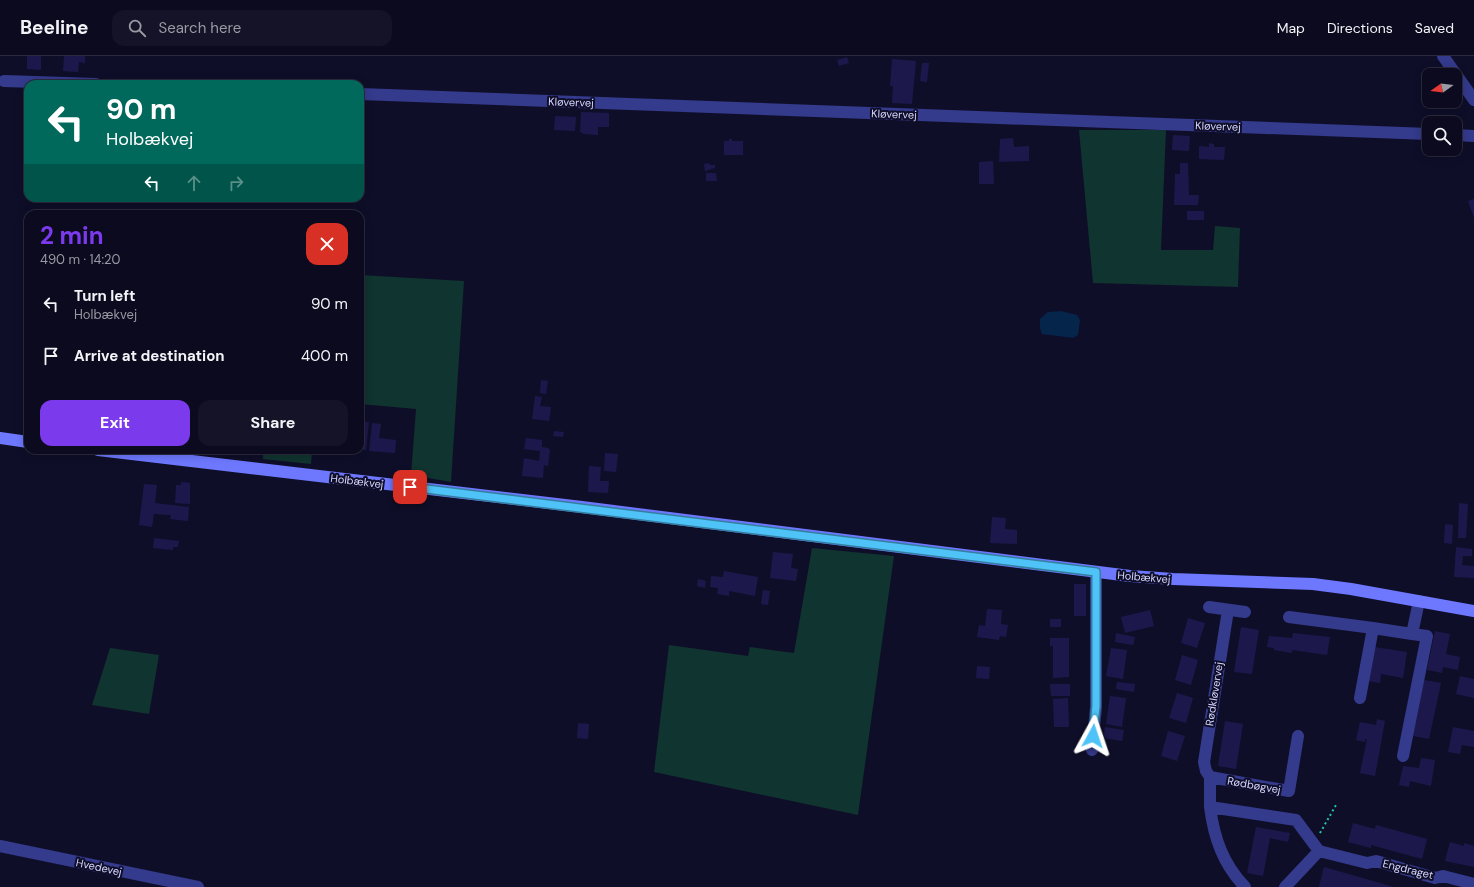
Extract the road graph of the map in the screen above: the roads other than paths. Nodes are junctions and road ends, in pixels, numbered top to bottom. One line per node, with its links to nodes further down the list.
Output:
1 (1443, 56): 5 (street)
2 (4, 80): 3 (street)
3 (24, 81)
4 (364, 94): 6 (street, Kløvervej)
5 (1474, 100)
6 (1422, 134)
7 (1462, 135): 8 (street)
8 (1474, 136)
9 (0, 438): 10 (street)
10 (24, 441)
11 (132, 454): 12 (street, Holbækvej)
12 (1096, 572): 13 (street, Holbækvej); 23 (street)
13 (1419, 601): 16 (street, Holbækvej); 20 (street)
14 (1209, 607): 15 (street)
15 (1228, 610): 17 (street); 25 (street, Rødkløvervej)
16 (1474, 611)
17 (1245, 612)
18 (1288, 617): 19 (street)
19 (1373, 628): 20 (street); 21 (street)
20 (1412, 634): 24 (street)
21 (1360, 698)
22 (1298, 736): 25 (street, Rødbøgvej)
23 (1092, 750)
24 (1403, 756)
25 (1210, 777): 26 (street)
26 (1210, 807): 28 (street); 31 (street)
27 (0, 846): 30 (street, Hvedevej)
28 (1319, 851): 29 (street, Engdraget); 32 (street)
29 (1474, 884)
30 (198, 887)
31 (1245, 887)
32 (1285, 887)

